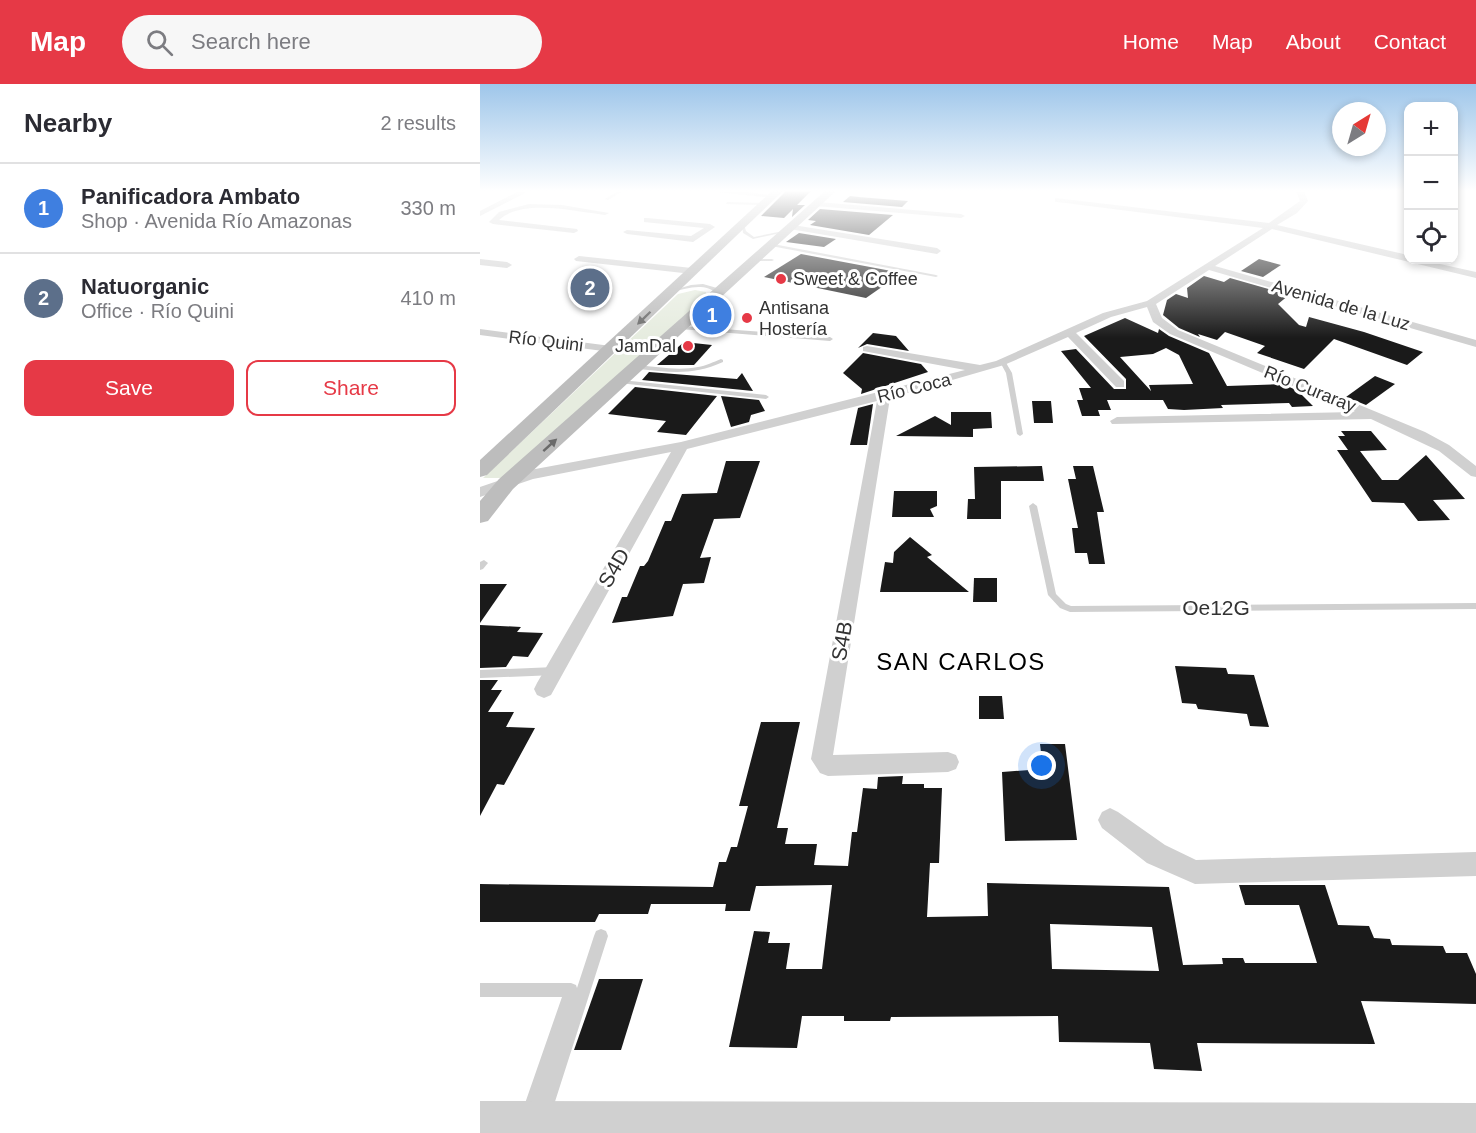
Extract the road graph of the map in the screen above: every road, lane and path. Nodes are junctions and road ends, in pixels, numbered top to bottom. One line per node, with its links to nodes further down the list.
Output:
1 (727, 240): 14 (main road)
2 (782, 240): 7 (main road)
3 (864, 240): 6 (street)
4 (1248, 240): 13 (street, Río Coca)
5 (1339, 240): 8 (street)
6 (938, 251)
7 (772, 253): 16 (lane); 18 (main road)
8 (1404, 255)
9 (579, 259): 14 (street)
10 (480, 262): 12 (street)
11 (1433, 264): 15 (street)
12 (507, 265)
13 (1206, 266): 19 (street, Río Coca); 26 (street, Avenida de la Luz)
14 (692, 271): 17 (main road)
15 (1476, 274)
16 (936, 276)
17 (672, 291): 18 (lane); 27 (main road, one-way to 27)
18 (720, 293): 22 (main road)
19 (1151, 303): 20 (street, Río Coca); 21 (street)
20 (1122, 310): 21 (street, Río Curaray); 24 (street, Río Coca)
21 (1157, 320): 37 (street, Río Curaray)
22 (682, 328): 25 (lane); 31 (main road)
23 (480, 332): 27 (street, Río Quini)
24 (1069, 332): 30 (street, Río Coca); 34 (street)
25 (830, 339)
26 (1476, 344)
27 (611, 349): 41 (main road)
28 (867, 349): 32 (street)
29 (721, 361): 31 (lane)
30 (1003, 362): 32 (street, Río Coca); 39 (lane)
31 (638, 367): 33 (main road)
32 (983, 369): 35 (street, Río Coca)
33 (621, 382): 36 (lane); 43 (main road, one-way to 33)
34 (1120, 384)
35 (884, 396): 40 (street, Río Coca); 51 (street, S4B)
36 (765, 397)
37 (1376, 416): 38 (street); 42 (street, Río Curaray)
38 (1117, 421)
39 (1020, 434)
40 (681, 446): 43 (street, Río Coca); 48 (street, S4D)
41 (480, 471)
42 (1476, 473)
43 (506, 484): 44 (street, Río Coca); 46 (main road)
44 (480, 492)
45 (1033, 506): 47 (lane, Oe12G)
46 (480, 516)
47 (1476, 606)
48 (555, 671): 49 (lane); 50 (street, S4D)
49 (480, 675)
50 (544, 689)
51 (948, 762)
52 (1110, 820): 53 (street)
53 (1476, 864)
54 (601, 936): 58 (lane)
55 (480, 990): 58 (lane)
56 (480, 1117): 58 (street)
57 (1476, 1119): 59 (street)
58 (531, 1122): 59 (street)
59 (1098, 1125)

